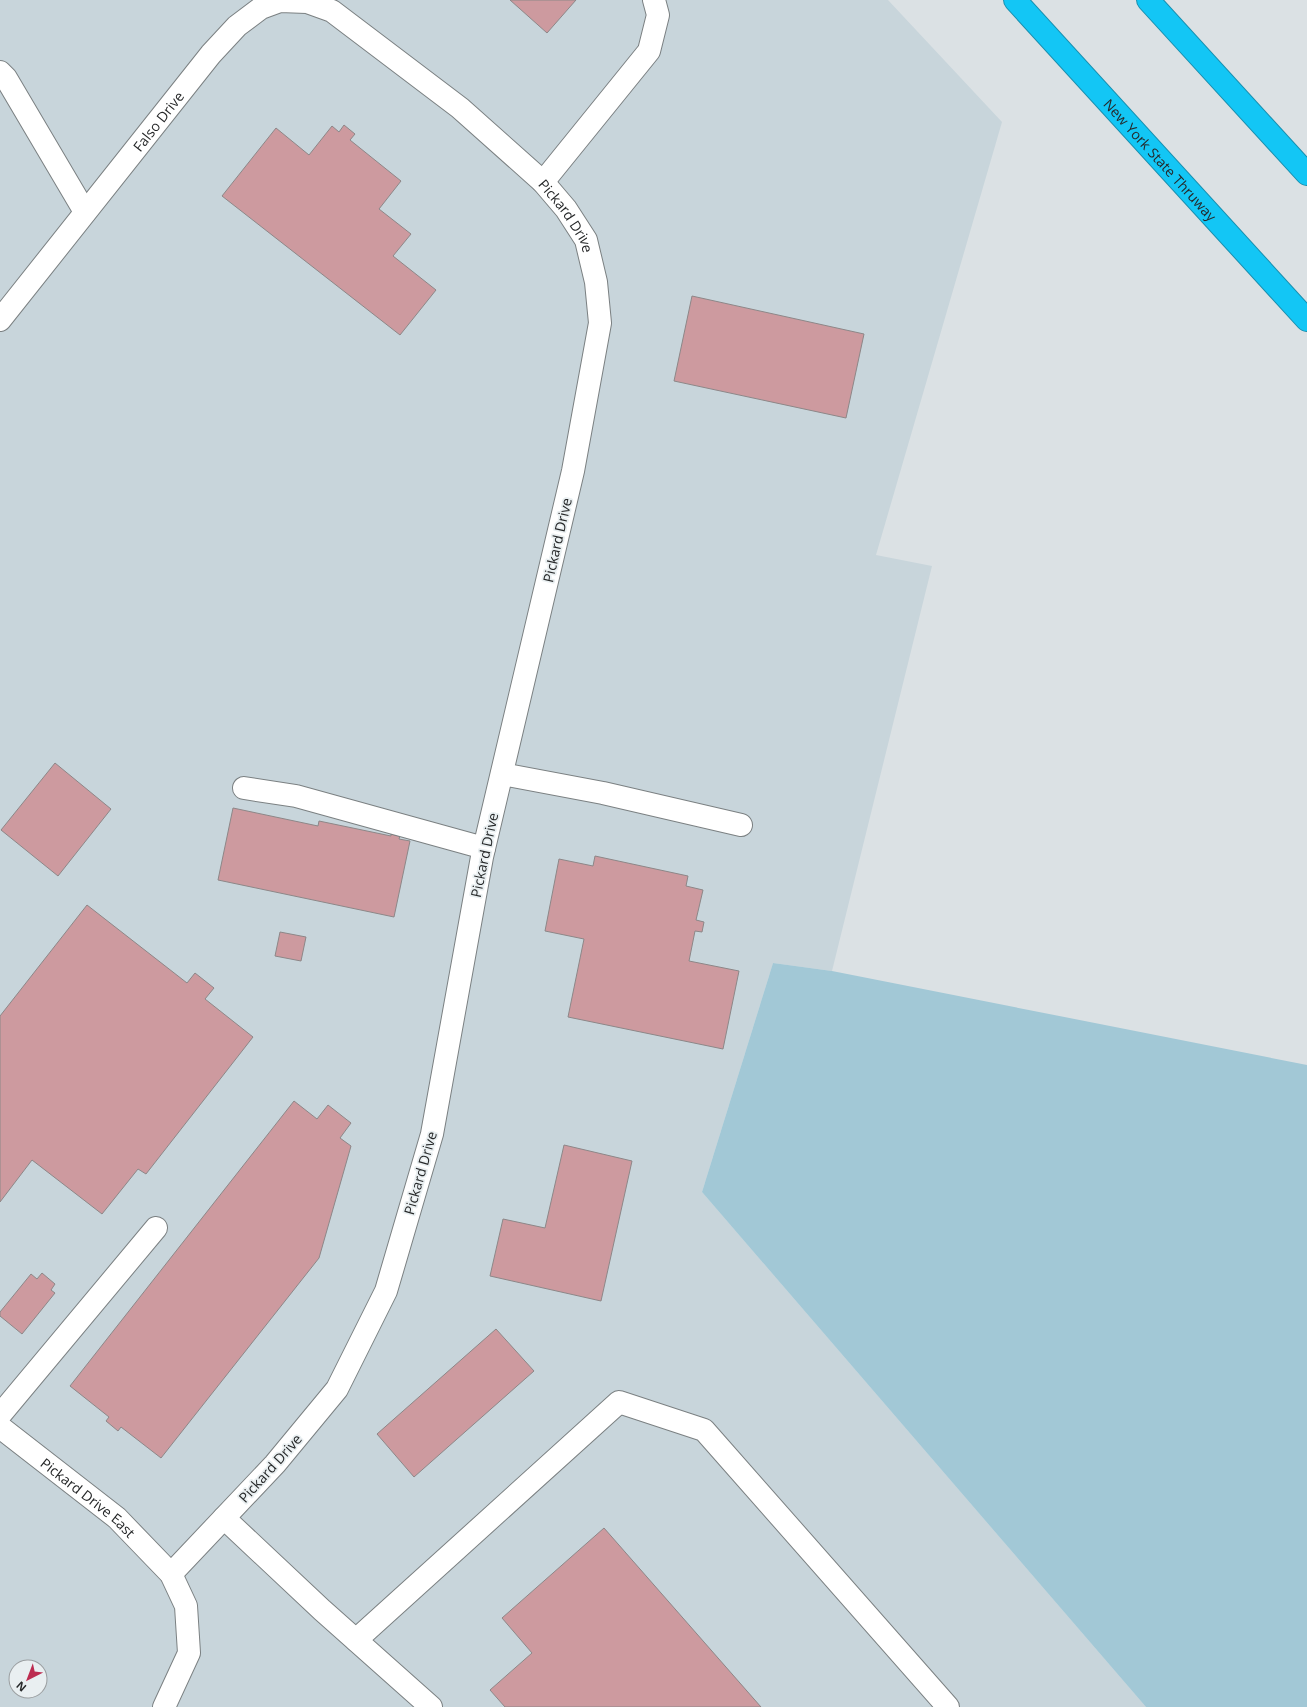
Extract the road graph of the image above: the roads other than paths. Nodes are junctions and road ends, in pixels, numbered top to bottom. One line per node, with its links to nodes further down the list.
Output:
1 (654, 0): 8 (street)
2 (1015, 0): 11 (highway, New York State Thruway)
3 (1148, 0): 7 (highway)
4 (269, 2): 5 (street, Falso Drive); 9 (street, Falso Drive)
5 (354, 27): 8 (street, Pickard Drive)
6 (0, 72): 9 (street)
7 (1307, 174)
8 (543, 182): 12 (street, Pickard Drive)
9 (85, 212): 10 (street, Falso Drive)
10 (0, 320)
11 (1307, 320)
12 (502, 774): 14 (street); 15 (street, Pickard Drive)
13 (244, 788): 15 (street)
14 (740, 825)
15 (484, 848): 19 (street, Pickard Drive)
16 (156, 1228): 17 (street)
17 (0, 1416)
18 (0, 1427): 20 (street, Pickard Drive East)
19 (224, 1518): 20 (street, Pickard Drive); 21 (street)
20 (171, 1574): 22 (street)
21 (356, 1640): 23 (street); 24 (street)
22 (164, 1707)
23 (431, 1707)
24 (948, 1707)

